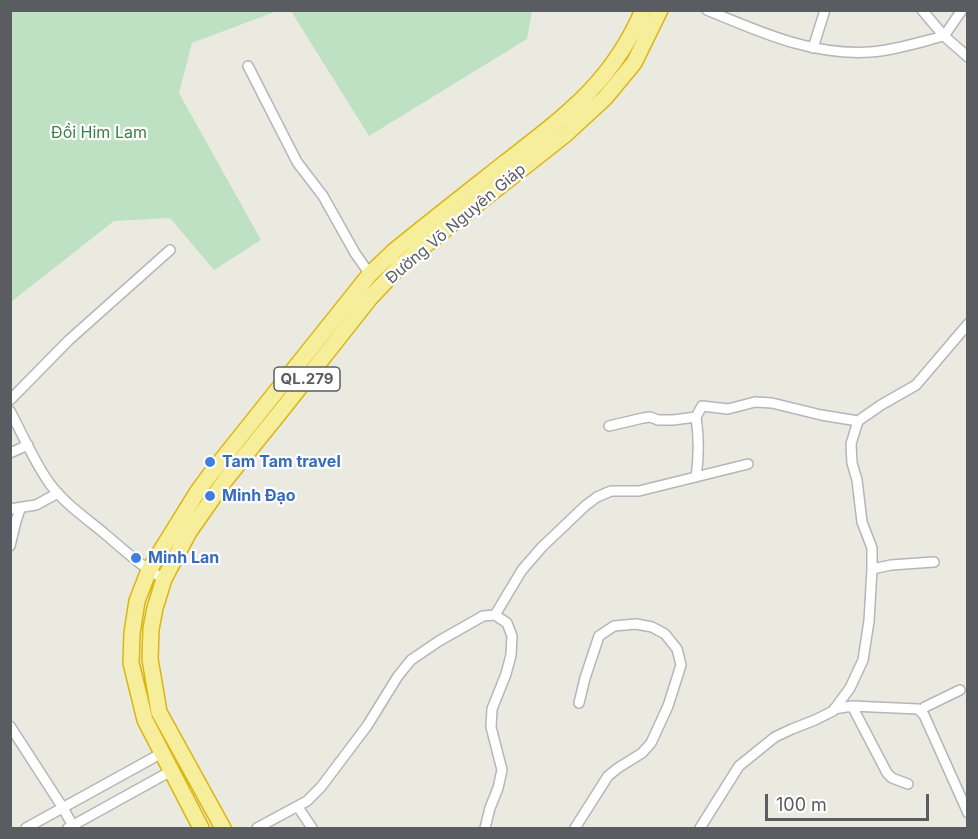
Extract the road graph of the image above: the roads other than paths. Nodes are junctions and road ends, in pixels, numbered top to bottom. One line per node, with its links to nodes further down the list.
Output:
1 (643, 10): 12 (highway, Đường Võ Nguyên Giáp / QL.279)
2 (660, 10): 13 (highway, Đường Võ Nguyên Giáp / QL.279)
3 (707, 10): 8 (street)
4 (825, 10): 8 (street)
5 (922, 10): 7 (street)
6 (962, 10): 7 (street)
7 (944, 36): 8 (street); 9 (street)
8 (813, 48)
9 (968, 57)
10 (248, 66): 12 (street)
11 (170, 250): 15 (street)
12 (370, 274): 13 (street); 29 (highway, Đường Võ Nguyên Giáp / QL.279)
13 (380, 287): 30 (highway, Đường Võ Nguyên Giáp / QL.279)
14 (968, 324): 18 (street)
15 (10, 400)
16 (10, 411): 20 (street)
17 (696, 417): 18 (street); 19 (street); 23 (street)
18 (858, 421): 28 (street)
19 (609, 426)
20 (28, 445): 21 (street); 24 (street)
21 (10, 453)
22 (748, 464): 23 (street)
23 (696, 477): 31 (street)
24 (58, 493): 25 (street); 29 (street)
25 (15, 509): 26 (street)
26 (10, 546)
27 (933, 562): 28 (street)
28 (872, 569): 35 (street)
29 (149, 570): 30 (street); 38 (highway, Đường Võ Nguyên Giáp / QL.279)
30 (164, 579): 47 (highway, Đường Võ Nguyên Giáp / QL.279)
31 (495, 615): 41 (street); 50 (street)
32 (960, 690): 36 (street)
33 (579, 703): 51 (street)
34 (852, 706): 35 (street); 36 (street); 40 (street)
35 (834, 709): 52 (street)
36 (921, 711): 43 (street)
37 (10, 726): 42 (street)
38 (162, 753): 39 (highway, Đường Võ Nguyên Giáp / QL.279); 42 (street)
39 (171, 771): 44 (street); 46 (highway, Đường Võ Nguyên Giáp / QL.279)
40 (908, 784)
41 (298, 807): 48 (street); 49 (street)
42 (63, 808): 44 (street); 45 (street)
43 (968, 813)
44 (70, 827)
45 (26, 828)
46 (201, 828)
47 (223, 828)
48 (257, 828)
49 (312, 828)
50 (485, 828)
51 (575, 828)
52 (700, 828)

